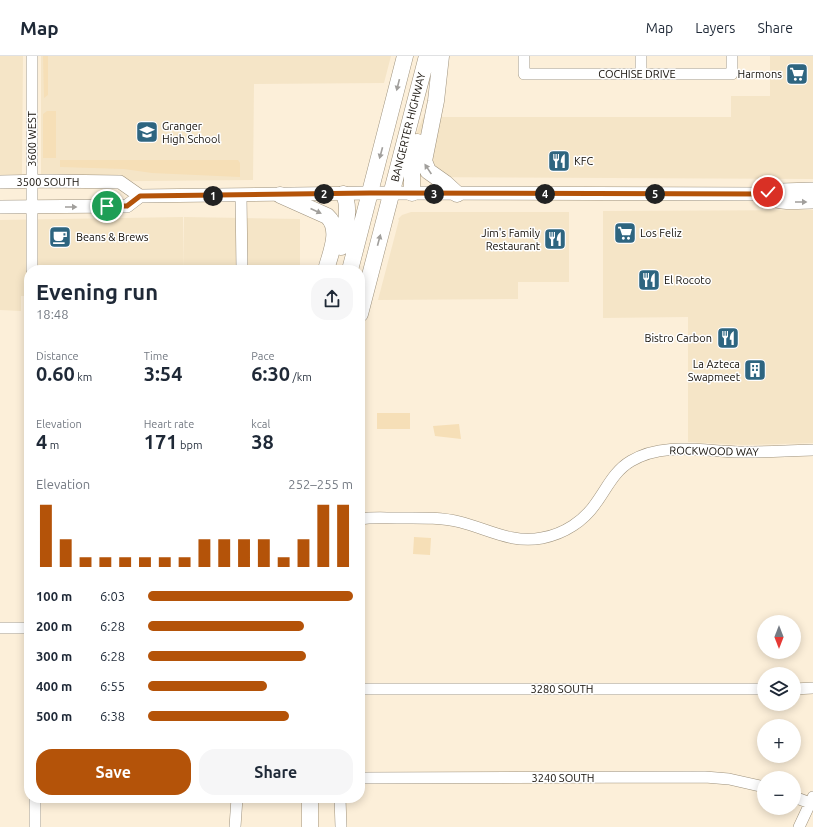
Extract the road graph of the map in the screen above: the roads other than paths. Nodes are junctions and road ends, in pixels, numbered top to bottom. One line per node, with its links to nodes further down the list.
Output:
1 (32, 56): 12 (street, 3600 WEST)
2 (405, 56): 14 (highway, BANGERTER HIGHWAY, one-way to 14)
3 (416, 56): 10 (highway)
4 (427, 56): 10 (highway, BANGERTER HIGHWAY)
5 (441, 56): 18 (highway, one-way to 5)
6 (524, 56): 9 (street, COCHISE DRIVE)
7 (641, 56): 9 (street)
8 (732, 56): 9 (street, COCHISE DRIVE)
9 (642, 74)
10 (422, 75): 15 (highway, BANGERTER HIGHWAY); 16 (highway)
11 (0, 182): 12 (main road, 3500 SOUTH)
12 (32, 182): 22 (main road, 3500 SOUTH); 25 (street, 3600 WEST)
13 (813, 189): 19 (main road)
14 (370, 193): 15 (main road); 17 (main road); 30 (highway, BANGERTER HIGHWAY)
15 (391, 193): 16 (main road); 31 (highway, BANGERTER HIGHWAY, one-way to 15)
16 (412, 193): 18 (main road)
17 (343, 194): 21 (main road); 29 (highway)
18 (457, 194): 19 (main road)
19 (764, 194): 23 (main road, one-way to 23)
20 (241, 195): 21 (main road); 22 (main road); 27 (street)
21 (280, 195): 28 (highway, one-way to 28)
22 (140, 196): 25 (main road, one-way to 22)
23 (813, 202)
24 (0, 207): 25 (main road)
25 (32, 207): 26 (street, 3600 WEST)
26 (32, 265)
27 (242, 265)
28 (327, 265)
29 (336, 265)
30 (351, 265)
31 (365, 294)
32 (813, 450): 33 (street, ROCKWOOD WAY)
33 (365, 518)
34 (0, 628): 35 (street)
35 (24, 628)
36 (757, 688): 39 (street, 3280 SOUTH)
37 (801, 688): 38 (street)
38 (813, 688)
39 (365, 689)
40 (365, 778): 41 (street, 3240 SOUTH)
41 (757, 785)
42 (801, 799): 43 (street)
43 (812, 801): 56 (street)
44 (34, 803): 50 (street)
45 (237, 803): 51 (street)
46 (302, 803): 52 (highway)
47 (310, 803): 53 (highway)
48 (319, 803): 54 (highway)
49 (340, 803): 55 (street)
50 (35, 827)
51 (235, 827)
52 (302, 827)
53 (310, 827)
54 (319, 827)
55 (340, 827)
56 (799, 827)

